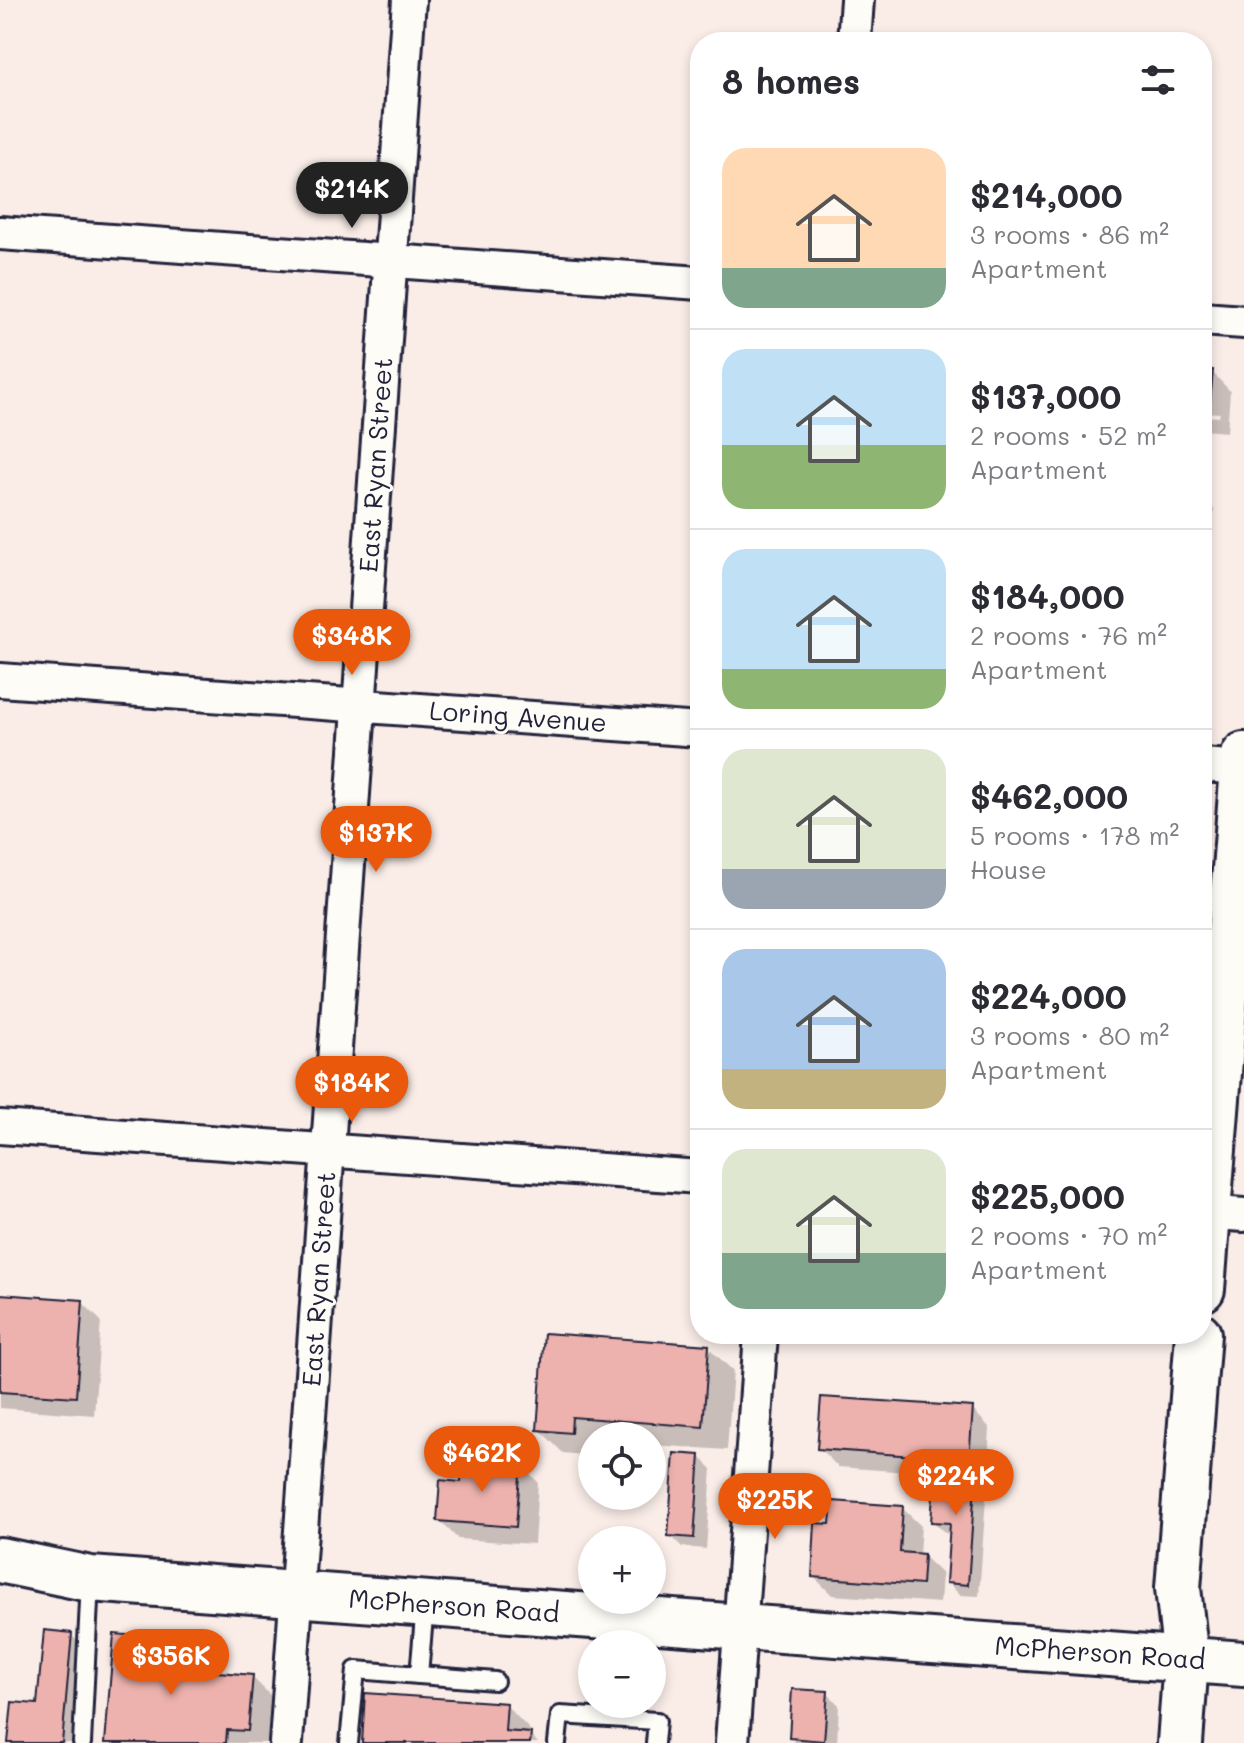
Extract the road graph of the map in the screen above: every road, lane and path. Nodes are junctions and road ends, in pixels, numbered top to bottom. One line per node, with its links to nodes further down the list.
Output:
1 (409, 0): 5 (street, East Ryan Street)
2 (857, 0): 3 (street)
3 (855, 32)
4 (0, 233): 5 (street)
5 (391, 261): 6 (street); 10 (street, East Ryan Street)
6 (690, 282)
7 (1212, 320): 8 (street)
8 (1244, 322)
9 (0, 680): 10 (street, Loring Avenue)
10 (359, 705): 11 (street, Loring Avenue); 16 (street, East Ryan Street)
11 (690, 729)
12 (1244, 755): 14 (main road)
13 (1212, 766): 14 (street)
14 (1244, 768): 18 (main road)
15 (0, 1127): 16 (street)
16 (328, 1150): 17 (street); 24 (street, East Ryan Street)
17 (690, 1176)
18 (1218, 1213): 19 (main road)
19 (1212, 1242)
20 (760, 1344): 26 (street)
21 (1197, 1344): 27 (main road)
22 (0, 1560): 23 (main road, McPherson Road)
23 (90, 1579): 24 (main road, McPherson Road); 33 (lane)
24 (297, 1594): 25 (main road, McPherson Road); 34 (street, East Ryan Street)
25 (425, 1604): 26 (main road, McPherson Road); 29 (lane)
26 (741, 1627): 27 (main road, McPherson Road); 38 (street)
27 (1186, 1660): 28 (main road, McPherson Road); 39 (main road)
28 (1244, 1664)
29 (419, 1675): 30 (lane); 35 (lane)
30 (495, 1681)
31 (578, 1713): 36 (lane)
32 (643, 1718): 37 (lane)
33 (82, 1743)
34 (286, 1743)
35 (349, 1743)
36 (557, 1743)
37 (655, 1743)
38 (732, 1743)
39 (1180, 1743)

